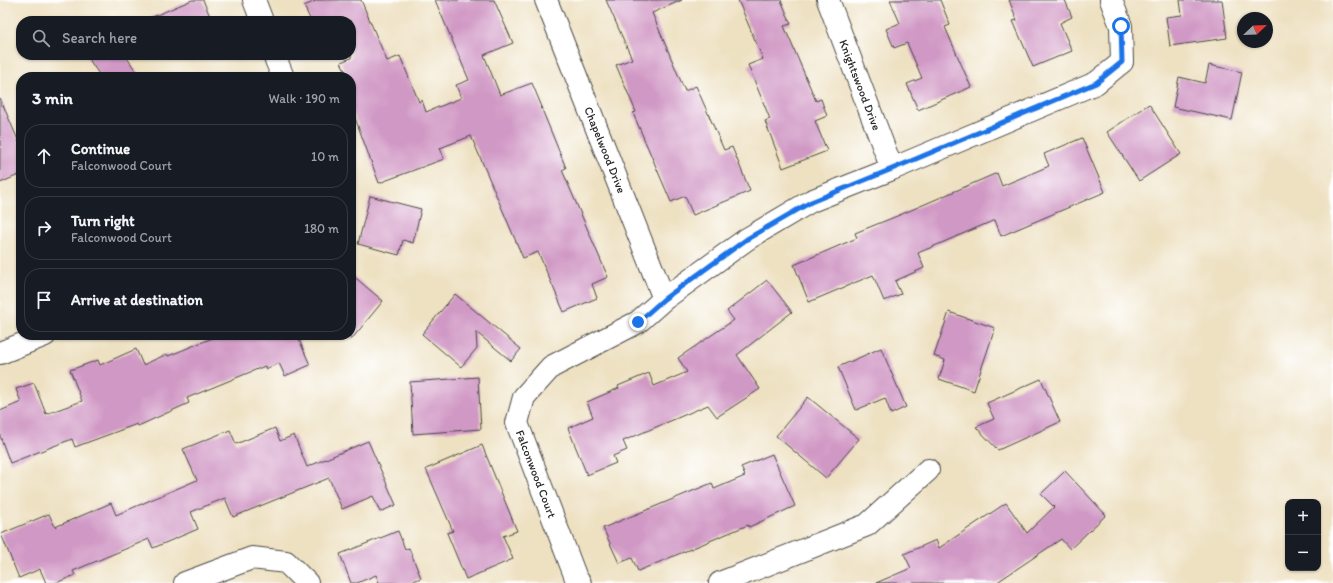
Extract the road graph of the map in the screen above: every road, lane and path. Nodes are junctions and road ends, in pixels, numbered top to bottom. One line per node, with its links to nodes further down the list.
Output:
1 (254, 0): 5 (street)
2 (546, 0): 9 (street, Chapelwood Drive)
3 (828, 0): 8 (street, Knightswood Drive)
4 (1111, 0): 8 (street, Falconwood Court)
5 (260, 16)
6 (276, 60): 7 (street)
7 (281, 72)
8 (892, 169): 9 (street, Falconwood Court)
9 (664, 299): 15 (street, Falconwood Court)
10 (32, 340): 11 (street)
11 (0, 353)
12 (928, 470): 16 (street)
13 (185, 583): 14 (street)
14 (307, 583)
15 (580, 583)
16 (720, 583)

